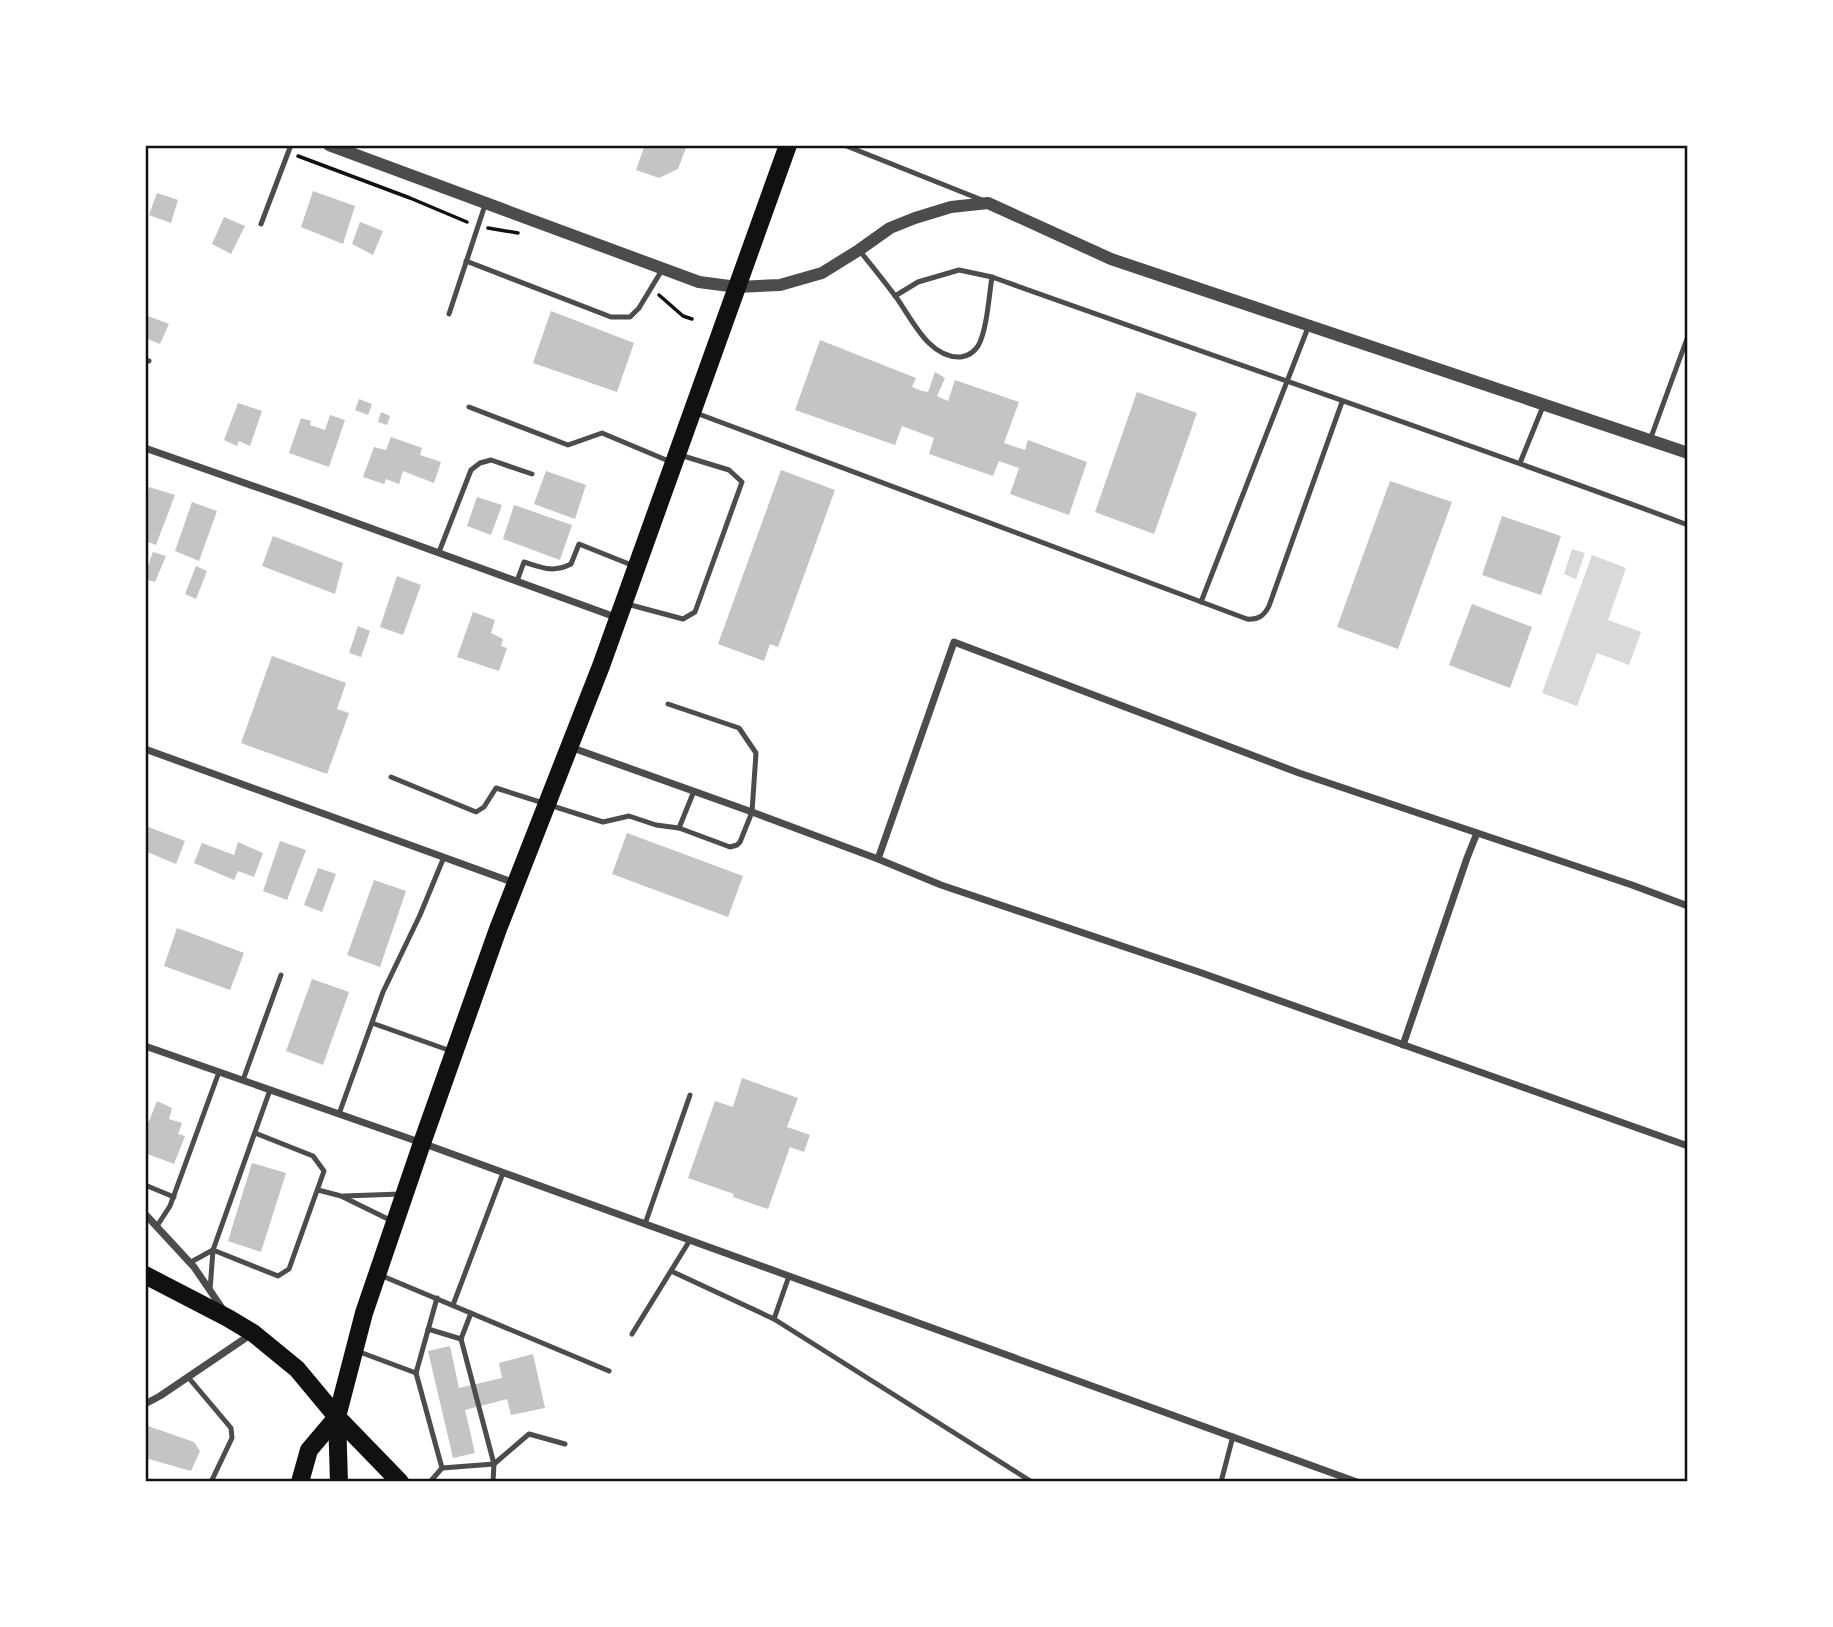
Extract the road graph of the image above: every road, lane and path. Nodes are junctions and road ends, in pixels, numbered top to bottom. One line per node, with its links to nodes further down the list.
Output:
1 (291, 145): 7 (lane)
2 (329, 145): 5 (street)
3 (788, 145): 12 (main road)
4 (844, 145): 6 (lane)
5 (486, 202): 9 (lane); 10 (street)
6 (988, 203): 8 (street); 15 (street)
7 (261, 224)
8 (859, 250): 12 (street); 13 (lane)
9 (466, 261): 10 (lane); 14 (lane)
10 (663, 268): 12 (street)
11 (992, 277): 13 (lane); 13 (lane); 17 (lane)
12 (737, 287): 21 (main road)
13 (895, 296)
14 (449, 314)
15 (1309, 325): 17 (lane); 19 (street)
16 (1688, 336): 22 (lane)
17 (1286, 382): 18 (lane); 32 (lane)
18 (1342, 402): 26 (lane); 32 (lane)
19 (1544, 404): 22 (street); 26 (lane)
20 (469, 407): 25 (lane)
21 (692, 412): 25 (main road); 32 (lane)
22 (1650, 440): 24 (street)
23 (145, 448): 29 (street)
24 (1688, 453)
25 (676, 459): 30 (main road); 33 (lane)
26 (1520, 463): 28 (lane)
27 (531, 474): 29 (lane)
28 (1688, 525)
29 (439, 552): 31 (street)
30 (636, 567): 31 (lane); 33 (main road)
31 (517, 581): 33 (street)
32 (1201, 602)
33 (621, 611): 35 (main road)
34 (668, 704): 40 (lane)
35 (569, 747): 38 (street); 39 (main road)
36 (145, 749): 43 (street)
37 (391, 777): 39 (lane)
38 (694, 791): 40 (street); 41 (lane)
39 (547, 803): 41 (lane); 45 (main road)
40 (752, 812): 41 (lane); 44 (street)
41 (679, 828)
42 (1477, 833): 44 (street); 46 (street); 49 (street)
43 (444, 857): 45 (street); 48 (lane)
44 (878, 859): 49 (street)
45 (516, 883): 51 (main road)
46 (1688, 906)
47 (281, 975): 53 (lane)
48 (372, 1023): 51 (lane); 56 (lane)
49 (1403, 1045): 59 (street)
50 (145, 1046): 52 (street)
51 (454, 1052): 58 (main road)
52 (219, 1072): 53 (street); 64 (lane)
53 (243, 1080): 54 (street)
54 (270, 1090): 56 (street); 57 (lane)
55 (690, 1095): 68 (lane)
56 (339, 1114): 58 (street)
57 (255, 1133): 62 (lane); 71 (lane)
58 (422, 1143): 60 (street); 63 (main road)
59 (1688, 1146)
60 (503, 1172): 68 (street); 79 (lane)
61 (145, 1185): 64 (lane)
62 (318, 1190): 65 (lane); 71 (lane)
63 (404, 1194): 65 (lane); 67 (main road)
64 (174, 1196): 69 (lane)
65 (341, 1196): 67 (lane)
66 (146, 1215): 69 (street)
67 (395, 1222): 74 (main road)
68 (645, 1224): 70 (street)
69 (157, 1226): 72 (street)
70 (690, 1240): 73 (lane); 76 (street)
71 (213, 1250): 72 (lane); 77 (lane)
72 (191, 1262): 77 (street)
73 (671, 1271): 82 (lane); 85 (lane)
74 (377, 1273): 78 (lane); 87 (main road)
75 (145, 1275): 81 (main road)
76 (789, 1276): 82 (lane); 93 (street)
77 (210, 1290): 81 (street)
78 (437, 1298): 79 (lane); 83 (lane)
79 (453, 1305): 80 (lane)
80 (471, 1313): 86 (lane); 88 (lane)
81 (228, 1318): 84 (main road)
82 (774, 1319): 103 (lane)
83 (428, 1329): 86 (lane); 89 (lane)
84 (253, 1333): 90 (street); 92 (main road)
85 (632, 1334)
86 (461, 1339): 95 (lane)
87 (354, 1350): 89 (lane); 92 (main road)
88 (609, 1371)
89 (416, 1373): 96 (lane)
90 (188, 1377): 91 (street); 97 (lane)
91 (145, 1404)
92 (337, 1417): 98 (main road); 99 (main road); 100 (main road)
93 (1233, 1436): 104 (lane); 105 (street)
94 (565, 1444): 95 (lane)
95 (494, 1464): 96 (lane); 102 (lane)
96 (442, 1468): 101 (lane)
97 (212, 1482)
98 (300, 1482)
99 (339, 1482)
100 (400, 1482)
101 (430, 1482)
102 (493, 1482)
103 (1032, 1482)
104 (1222, 1482)
105 (1357, 1482)

